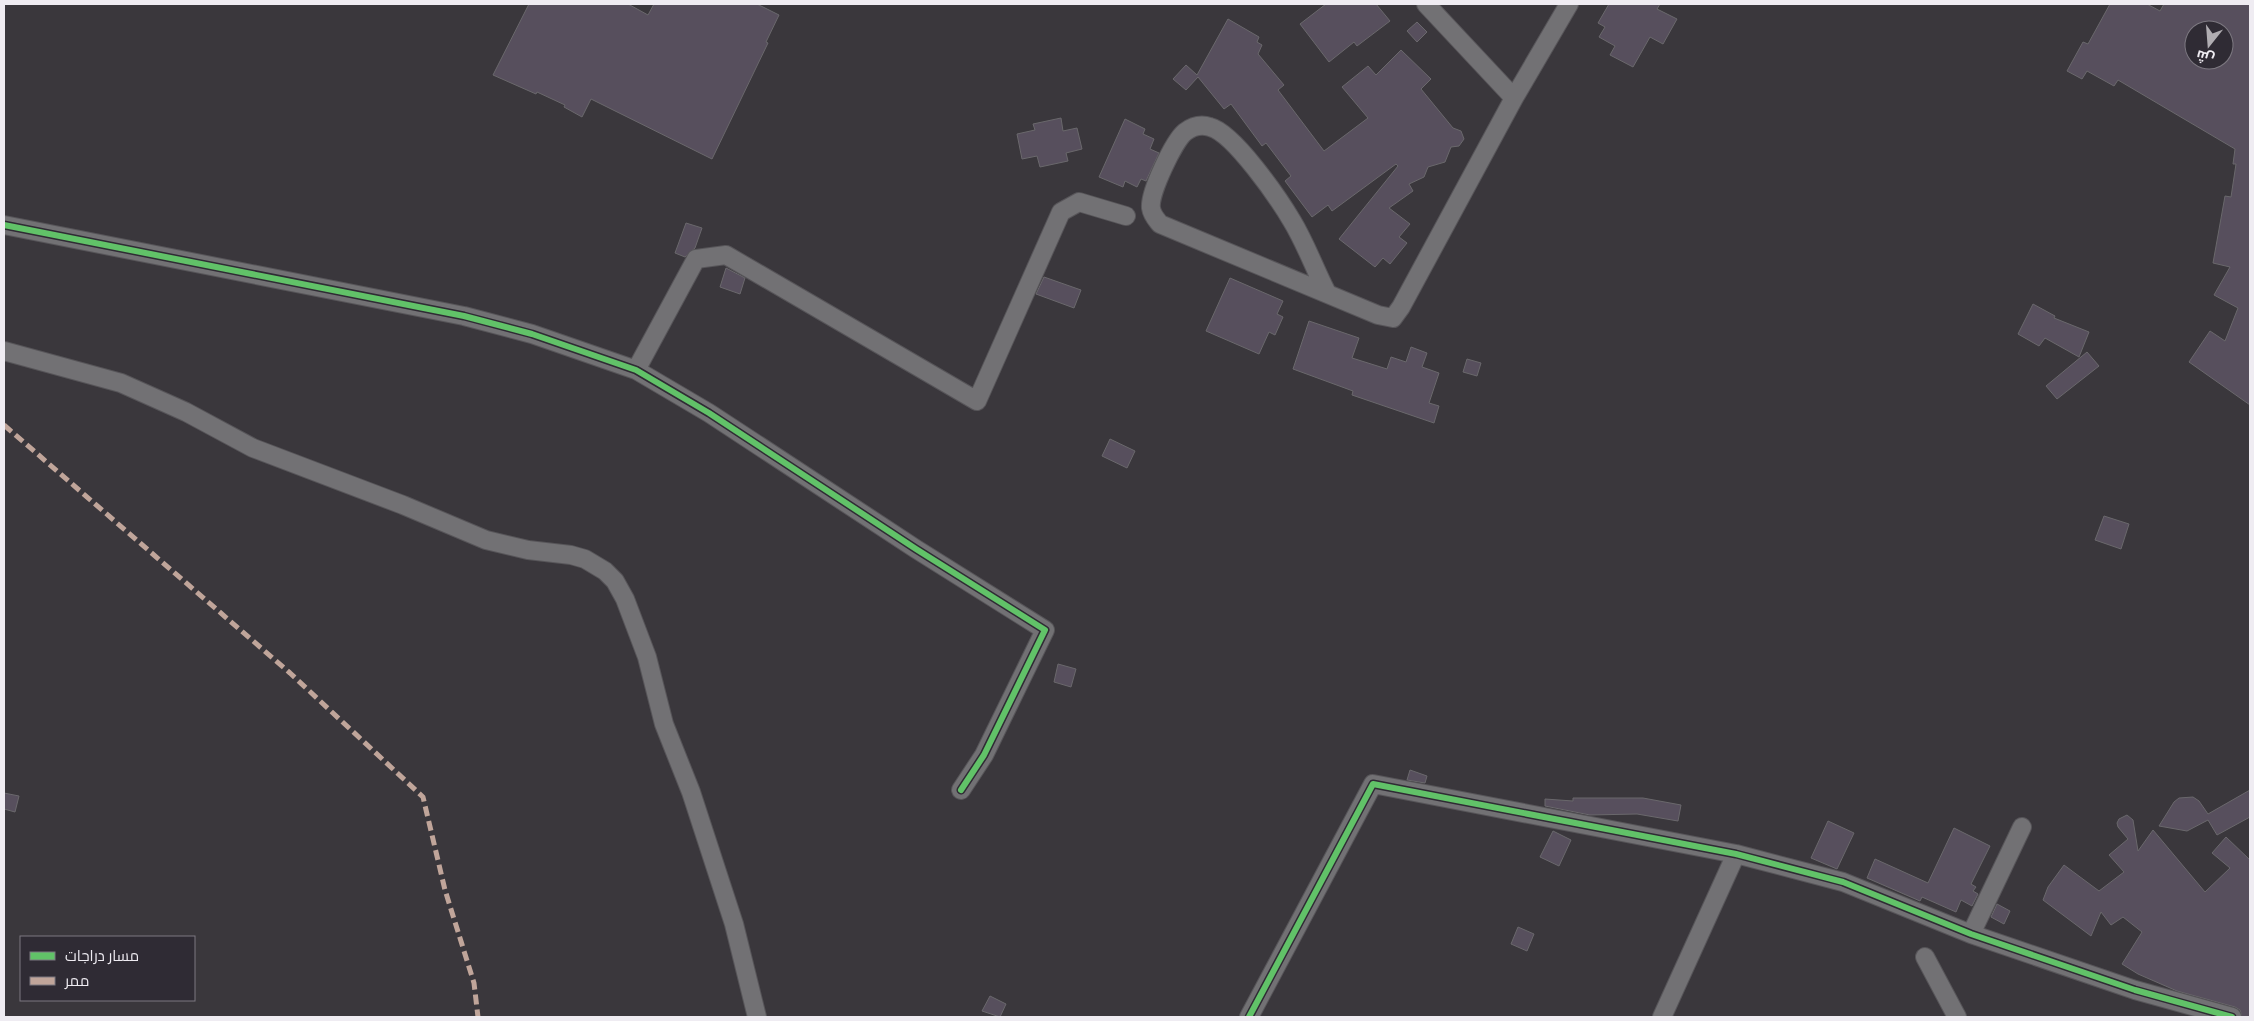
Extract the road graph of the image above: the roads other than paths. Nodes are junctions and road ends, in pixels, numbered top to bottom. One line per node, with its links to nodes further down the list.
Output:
1 (1426, 4): 3 (street)
2 (1569, 4): 3 (street)
3 (1514, 98): 6 (street)
4 (1126, 216): 8 (street)
5 (4, 225): 8 (street)
6 (1327, 293): 6 (street)
7 (4, 351): 14 (street)
8 (636, 370): 9 (street)
9 (961, 790)
10 (2022, 827): 12 (street)
11 (1736, 854): 12 (street); 15 (street); 16 (street)
12 (1971, 934): 18 (street)
13 (1925, 957): 17 (street)
14 (757, 1017)
15 (1249, 1017)
16 (1662, 1017)
17 (1956, 1017)
18 (2232, 1017)

